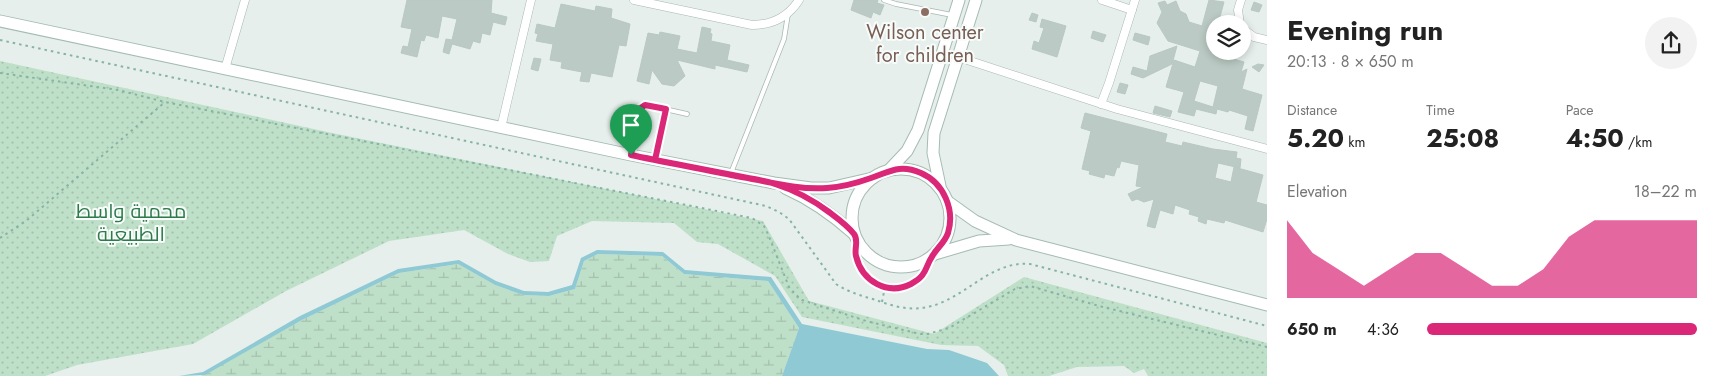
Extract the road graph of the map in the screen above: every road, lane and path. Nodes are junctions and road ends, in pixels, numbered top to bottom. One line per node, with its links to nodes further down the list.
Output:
1 (246, 0): 22 (street)
2 (531, 0): 28 (street)
3 (634, 0): 13 (street)
4 (799, 0): 13 (street)
5 (884, 0): 14 (lane)
6 (958, 0): 14 (main road)
7 (965, 0): 18 (main road)
8 (976, 0): 18 (main road)
9 (1102, 0): 12 (street)
10 (1135, 0): 12 (street)
11 (1241, 0): 15 (street)
12 (1132, 10): 25 (street)
13 (788, 14): 33 (lane)
14 (954, 15): 32 (main road)
15 (1239, 15)
16 (0, 21): 22 (main road)
17 (1251, 35): 20 (street)
18 (965, 36): 21 (main road)
19 (0, 40): 43 (path)
20 (1267, 40)
21 (958, 57): 25 (street); 36 (main road)
22 (224, 69): 28 (main road)
23 (0, 73): 24 (path)
24 (165, 102): 39 (path); 46 (path)
25 (1101, 104): 29 (street)
26 (666, 109): 27 (lane); 30 (lane); 31 (lane)
27 (687, 114)
28 (501, 128): 30 (main road)
29 (1267, 149)
30 (631, 155): 31 (main road)
31 (655, 160): 33 (main road)
32 (889, 170): 34 (main road); 36 (main road)
33 (730, 175): 35 (main road)
34 (872, 178): 35 (main road); 38 (main road)
35 (774, 183): 38 (main road)
36 (940, 188): 37 (main road)
37 (947, 201): 40 (main road); 41 (main road)
38 (856, 237): 41 (main road); 42 (lane)
39 (0, 238)
40 (1016, 240): 41 (main road); 44 (main road)
41 (934, 255): 42 (lane)
42 (885, 287): 43 (path)
43 (882, 302): 45 (path)
44 (1267, 305)
45 (1267, 326)
46 (1267, 347)

